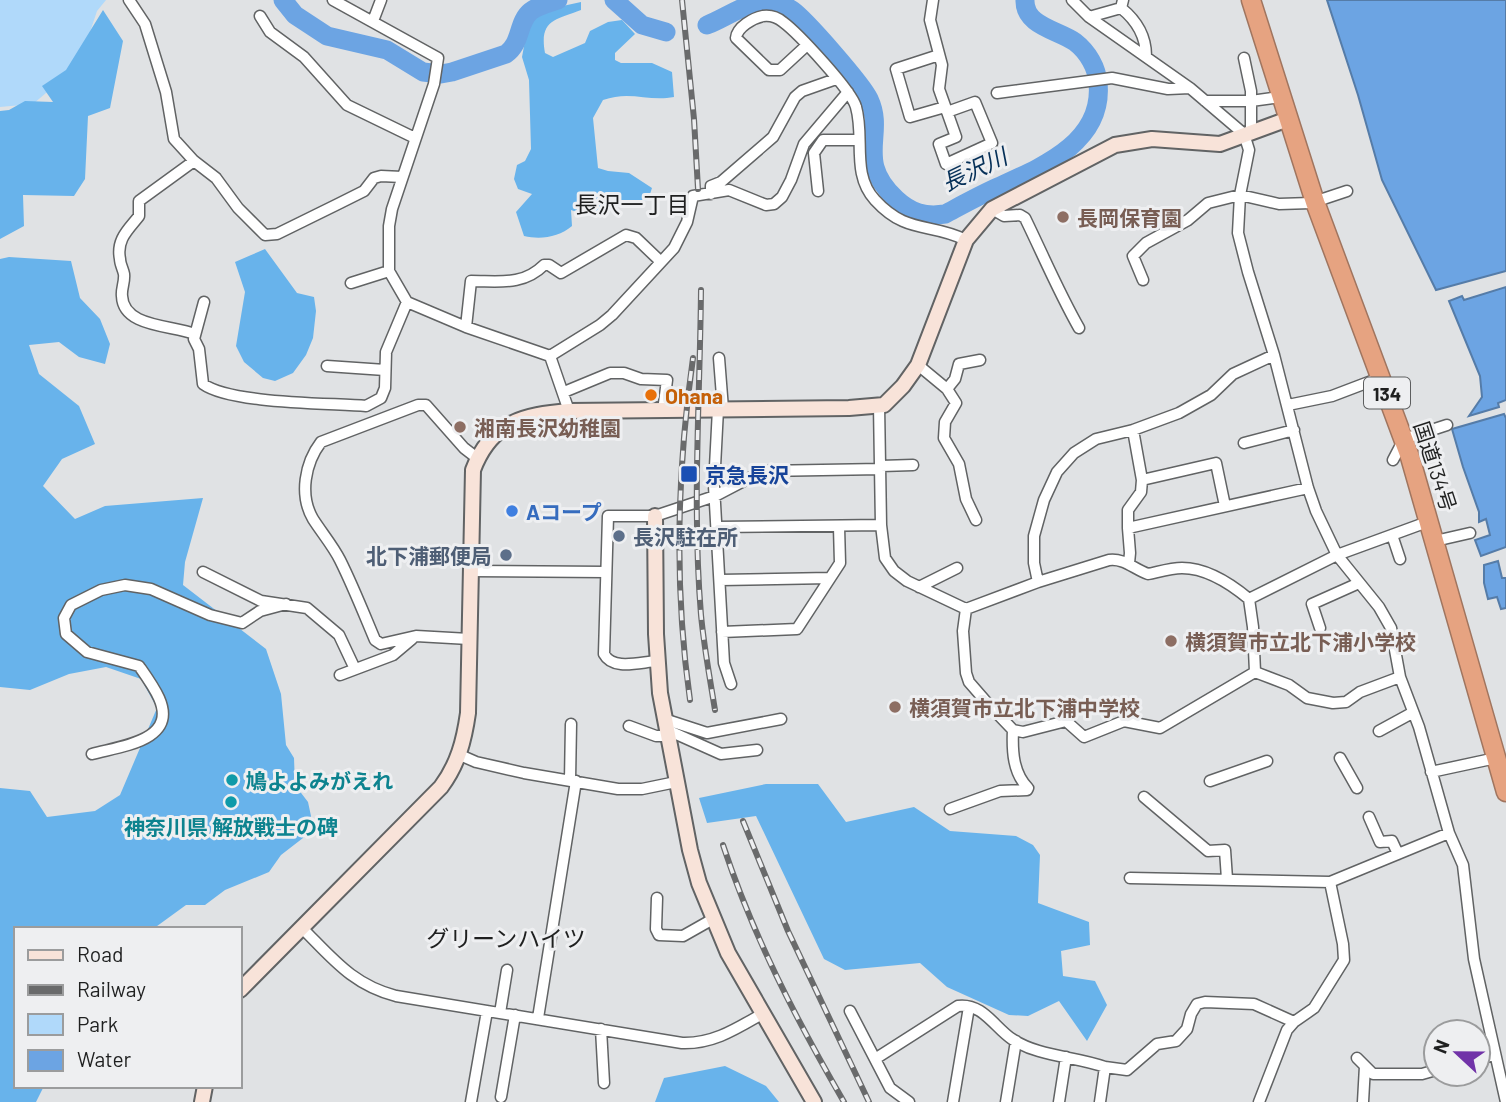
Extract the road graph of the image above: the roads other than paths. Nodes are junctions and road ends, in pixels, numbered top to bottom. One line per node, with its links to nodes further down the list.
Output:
1 (129, 0): 27 (street)
2 (333, 0): 10 (street)
3 (381, 0): 10 (street)
4 (933, 0): 12 (street)
5 (1072, 0): 9 (street)
6 (1251, 0): 19 (highway, 国道134号 / 134)
7 (1122, 4): 9 (street); 13 (street)
8 (260, 16): 25 (street)
9 (1089, 17): 13 (street)
10 (373, 21): 25 (street)
11 (806, 46): 11 (street); 15 (street)
12 (939, 55): 22 (street); 22 (street)
13 (1146, 55): 16 (street)
14 (1244, 58): 21 (street)
15 (836, 79): 17 (street); 31 (street)
16 (1189, 88): 18 (street); 20 (street)
17 (848, 92): 26 (street); 31 (street)
18 (997, 93)
19 (1280, 97): 21 (street); 23 (highway, 国道134号 / 134)
20 (1204, 101): 21 (street); 24 (street)
21 (1251, 101): 24 (street)
22 (946, 109): 22 (street)
23 (1288, 119): 24 (street); 33 (highway, 国道134号 / 134)
24 (1247, 133): 32 (street); 34 (street)
25 (415, 138): 28 (street)
26 (859, 140): 29 (street); 35 (street)
27 (194, 161): 28 (street); 44 (street)
28 (402, 177): 37 (street)
29 (818, 191)
30 (1347, 191): 33 (street)
31 (711, 194): 36 (street)
32 (1240, 195): 33 (street); 38 (street); 45 (street)
33 (1315, 202): 52 (highway, 国道134号 / 134)
34 (992, 209): 35 (street); 43 (street)
35 (967, 240): 49 (street)
36 (660, 261): 42 (street); 46 (street)
37 (389, 271): 39 (street); 41 (street)
38 (1143, 280)
39 (351, 283)
40 (204, 302): 44 (street)
41 (407, 302): 42 (street); 51 (street)
42 (467, 327): 46 (street)
43 (1079, 328)
44 (194, 334): 51 (street)
45 (1274, 355): 56 (street); 61 (street)
46 (550, 356): 54 (street)
47 (719, 358): 57 (street)
48 (980, 360): 53 (street)
49 (918, 365): 53 (street); 55 (street)
50 (327, 366): 51 (street)
51 (385, 370)
52 (1382, 377): 56 (street); 63 (highway, 国道134号 / 134)
53 (947, 389): 74 (street)
54 (564, 392): 58 (street); 59 (street)
55 (879, 405): 57 (street); 68 (street)
56 (1288, 405): 62 (street)
57 (721, 409): 59 (street); 71 (street)
58 (569, 411): 59 (street); 65 (street)
59 (663, 411)
60 (1447, 425): 63 (street)
61 (1133, 430): 69 (street); 92 (street)
62 (1294, 430): 64 (street); 70 (street)
63 (1404, 439): 66 (street); 75 (highway, 国道134号 / 134)
64 (1244, 443)
65 (477, 458): 87 (street); 100 (street)
66 (1393, 460)
67 (914, 465): 68 (street)
68 (881, 468): 71 (street); 76 (street)
69 (1142, 480): 72 (street); 79 (street)
70 (1308, 488): 72 (street); 83 (street)
71 (715, 496): 73 (street); 77 (street)
72 (1225, 506): 79 (street)
73 (655, 516): 89 (street); 102 (street)
74 (975, 520)
75 (1430, 521): 81 (street); 82 (highway, 国道134号 / 134)
76 (881, 525): 78 (street); 94 (street)
77 (718, 527): 78 (street); 91 (street)
78 (839, 527): 90 (street)
79 (1128, 528): 85 (street)
80 (1470, 533): 82 (street)
81 (1392, 535): 83 (street); 84 (street)
82 (1436, 541): 119 (highway, 国道134号 / 134)
83 (1337, 555): 93 (street); 95 (street)
84 (1400, 559)
85 (1129, 563): 92 (street); 95 (street)
86 (957, 568): 94 (street)
87 (470, 571): 89 (street); 101 (street)
88 (203, 572): 96 (street)
89 (606, 572): 102 (street)
90 (830, 578): 91 (street); 99 (street)
91 (720, 580): 99 (street)
92 (1038, 582): 97 (street)
93 (1359, 583): 98 (street); 106 (street)
94 (919, 587): 97 (street)
95 (1249, 599): 104 (street)
96 (286, 604): 103 (street); 116 (street)
97 (966, 610): 113 (street)
98 (1320, 628)
99 (722, 632): 107 (street)
100 (415, 636): 101 (street); 103 (street)
101 (469, 639): 117 (street)
102 (657, 661): 112 (street)
103 (355, 669): 105 (street)
104 (1255, 672): 106 (street); 113 (street)
105 (340, 675)
106 (1400, 677): 108 (street)
107 (731, 684)
108 (1412, 713): 114 (street); 121 (street)
109 (781, 719): 112 (street)
110 (571, 724): 122 (street)
111 (629, 726): 112 (street)
112 (665, 728): 115 (street); 123 (street)
113 (1013, 730): 128 (street)
114 (1378, 730)
115 (757, 750)
116 (92, 754)
117 (460, 755): 122 (street); 137 (street)
118 (1340, 758): 125 (street)
119 (1496, 758): 121 (street); 126 (highway, 国道134号 / 134)
120 (1268, 761): 124 (street)
121 (1432, 772): 130 (street)
122 (573, 780): 123 (street); 146 (street)
123 (676, 782): 136 (street)
124 (1210, 782)
125 (1357, 788)
126 (1506, 792)
127 (1144, 797): 133 (street)
128 (950, 809)
129 (1369, 817): 131 (street)
130 (1449, 833): 131 (street); 150 (street)
131 (1398, 854): 134 (street)
132 (1130, 878): 133 (street)
133 (1227, 879): 134 (street)
134 (1330, 882): 147 (street)
135 (657, 898): 136 (street)
136 (713, 919): 144 (street)
137 (303, 929): 139 (street); 141 (street)
138 (507, 970): 143 (street)
139 (242, 988)
140 (969, 1007): 149 (street); 153 (street); 161 (street)
141 (487, 1011): 143 (street); 158 (street)
142 (850, 1011): 153 (street)
143 (500, 1013): 145 (street)
144 (762, 1014): 148 (street); 159 (street)
145 (515, 1015): 146 (street); 157 (street)
146 (538, 1018): 148 (street)
147 (1294, 1022): 154 (street); 165 (street)
148 (601, 1029): 156 (street)
149 (1016, 1041): 152 (street); 162 (street)
150 (1495, 1055): 151 (street); 167 (street)
151 (1492, 1056)
152 (1066, 1057): 154 (street); 163 (street)
153 (875, 1059): 160 (street)
154 (1105, 1067): 164 (street)
155 (1422, 1074): 166 (street)
156 (604, 1083)
157 (501, 1097)
158 (471, 1102)
159 (814, 1102)
160 (909, 1102)
161 (953, 1102)
162 (1006, 1102)
163 (1059, 1102)
164 (1100, 1102)
165 (1258, 1102)
166 (1363, 1102)
167 (1506, 1102)

